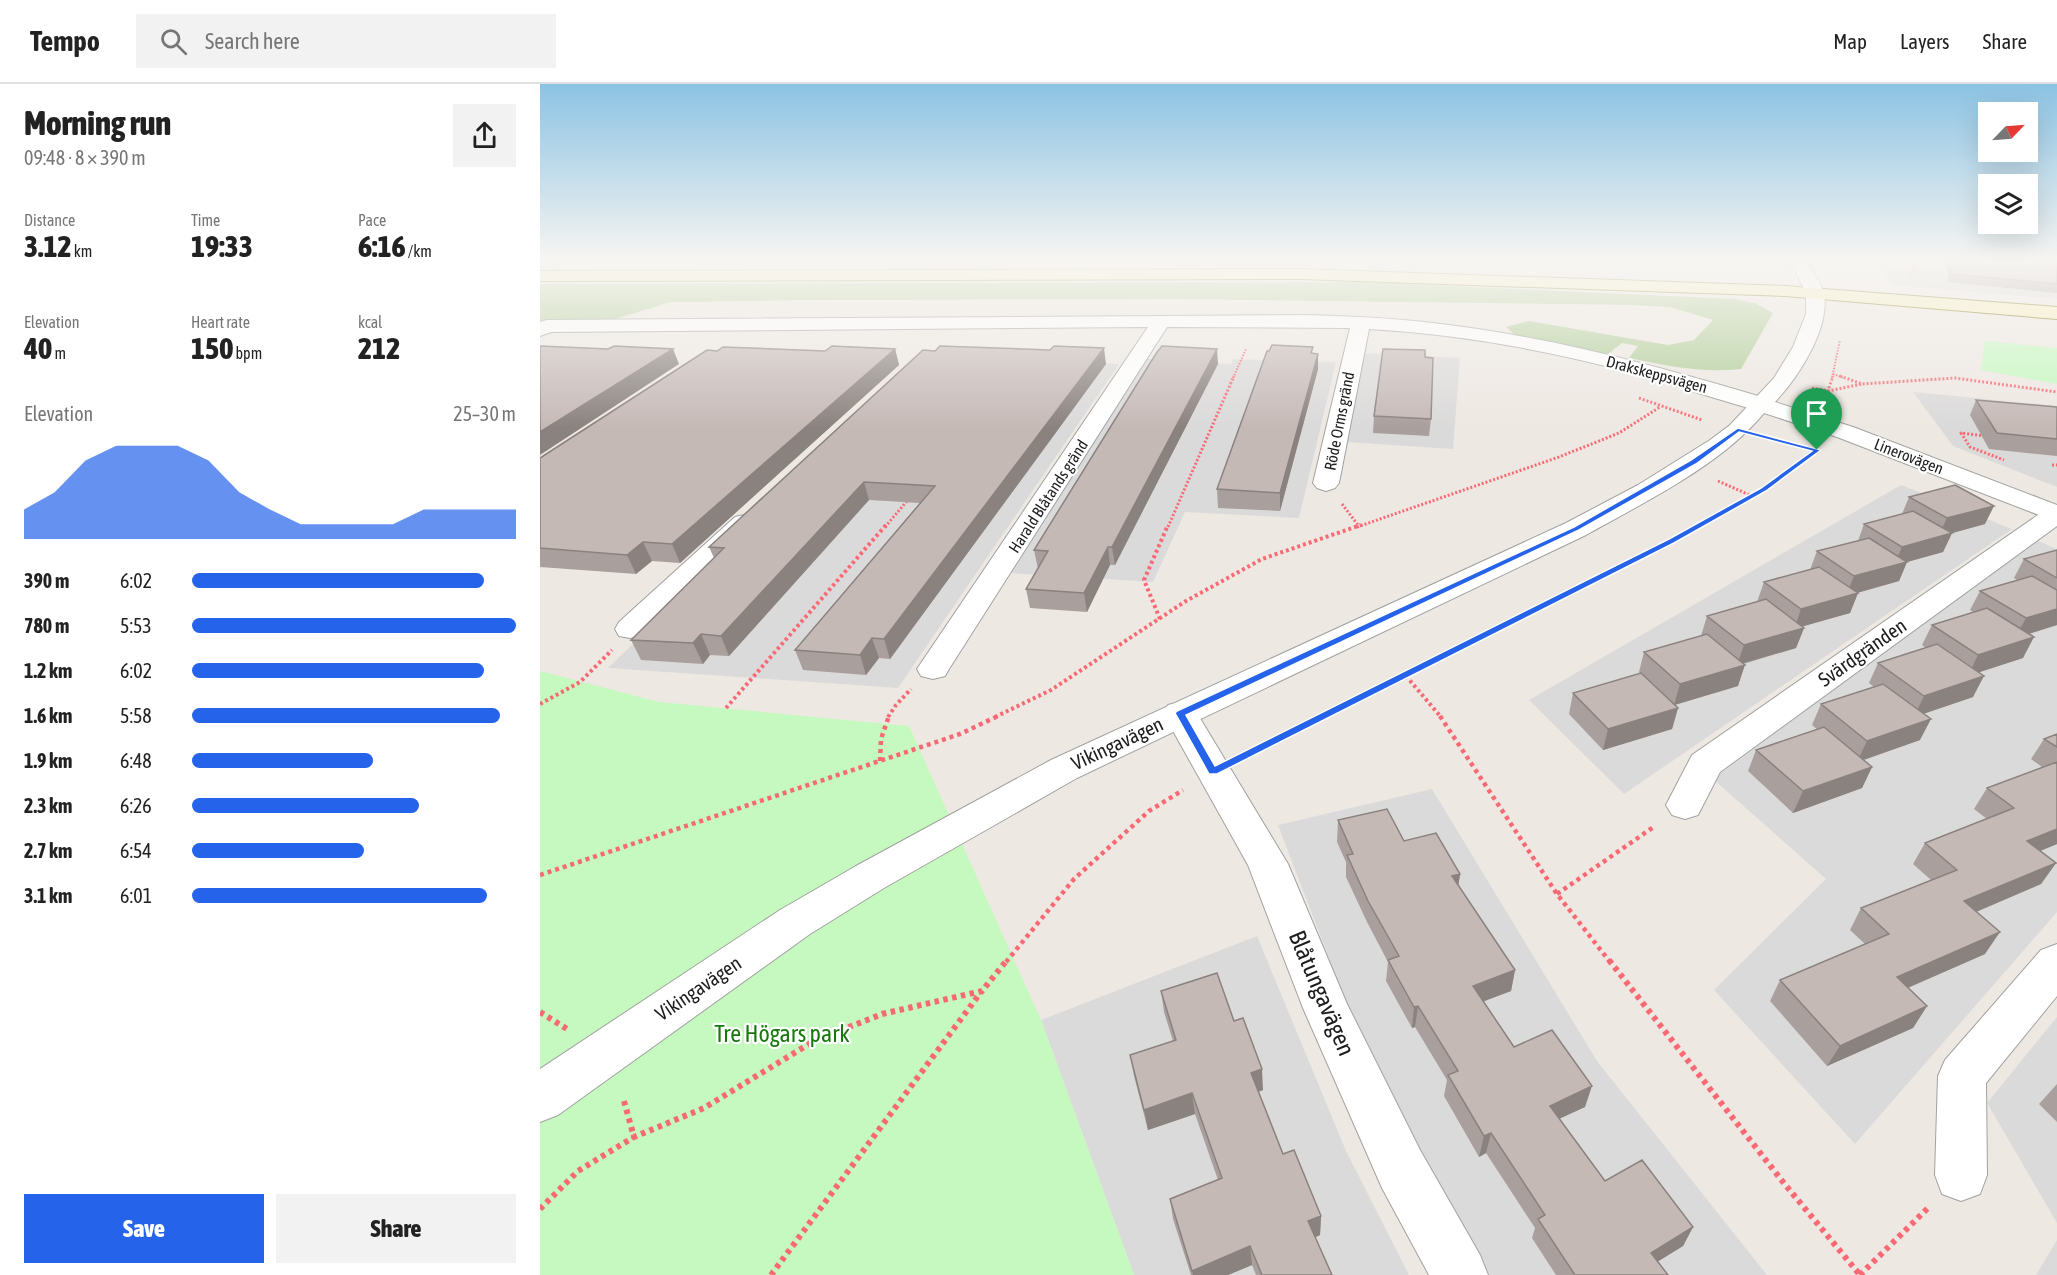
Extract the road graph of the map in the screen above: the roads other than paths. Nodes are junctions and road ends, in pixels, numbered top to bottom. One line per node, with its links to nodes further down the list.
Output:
1 (1814, 317): 9 (street, Vikingavägen)
2 (1161, 322): 3 (street, Drakskeppsvägen); 4 (street, Drakskeppsvägen); 14 (street, Harald Blåtands gränd)
3 (958, 323): 5 (street, Drakskeppsvägen); 7 (street)
4 (1361, 323): 9 (street, Drakskeppsvägen); 10 (street, Röde Orms gränd)
5 (759, 324): 6 (street, Drakskeppsvägen); 8 (street)
6 (544, 328)
7 (935, 344)
8 (724, 346)
9 (1760, 404): 12 (street, Linerovägen); 15 (street, Vikingavägen)
10 (1326, 483)
11 (757, 510): 13 (street)
12 (2057, 514): 16 (street, Svärdgränden)
13 (630, 629)
14 (933, 669)
15 (1180, 713): 18 (street, Vikingavägen); 20 (street, Blåtungavägen)
16 (1685, 805)
17 (2057, 963): 19 (street)
18 (540, 1098)
19 (1961, 1175)
20 (1460, 1275)

